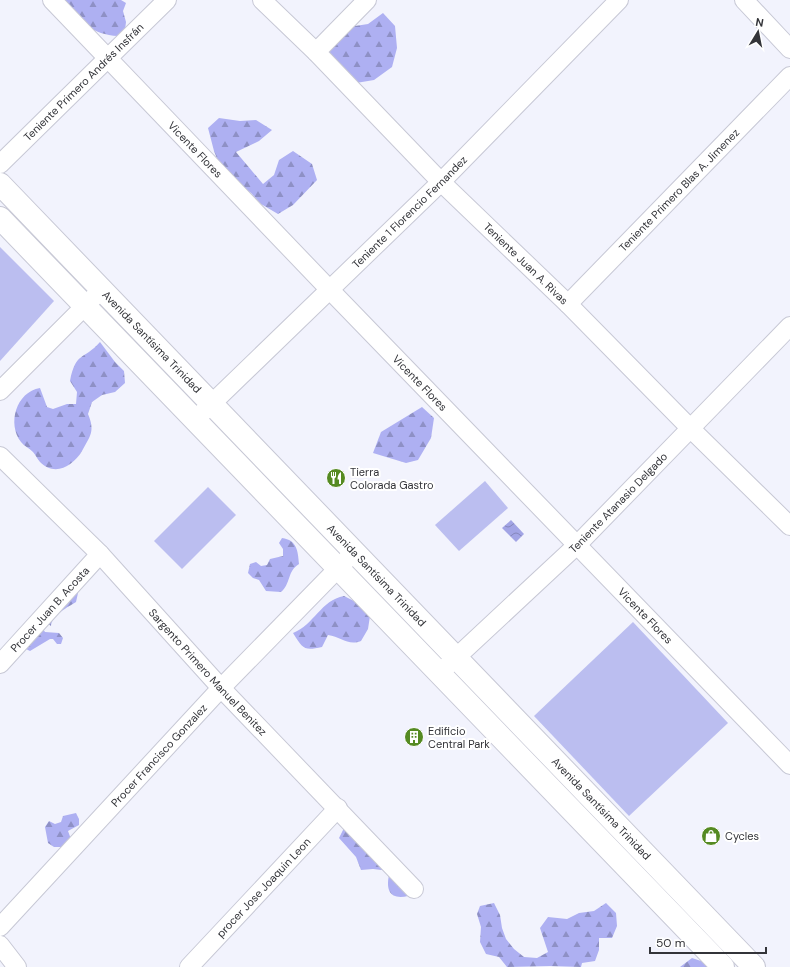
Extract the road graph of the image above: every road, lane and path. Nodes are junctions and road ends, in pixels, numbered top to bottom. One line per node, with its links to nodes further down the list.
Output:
1 (52, 0): 9 (street, Vicente Flores)
2 (167, 0): 9 (street, Teniente Primero Andrés Insfrán)
3 (262, 0): 8 (street, Teniente Juan A. Rivas)
4 (367, 0): 8 (street)
5 (619, 0): 12 (street, Teniente 1 Florencio Fernandez)
6 (744, 0): 7 (street)
7 (790, 49)
8 (316, 52): 12 (street, Teniente Juan A. Rivas)
9 (108, 58): 11 (street, Teniente Primero Andrés Insfrán); 16 (street, Vicente Flores)
10 (790, 76): 17 (street, Teniente Primero Blas A. Jimenez)
11 (0, 164)
12 (441, 182): 16 (street, Teniente 1 Florencio Fernandez); 17 (street, Teniente Juan A. Rivas)
13 (0, 184): 15 (main road, Avenida Santísima Trinidad)
14 (0, 218): 18 (main road, Avenida Santísima Trinidad)
15 (102, 289): 18 (street); 21 (main road, Avenida Santísima Trinidad)
16 (329, 290): 21 (street, Teniente 1 Florencio Fernandez); 26 (street, Vicente Flores)
17 (568, 304): 23 (street, Teniente Juan A. Rivas)
18 (85, 306): 20 (street); 22 (main road, Avenida Santísima Trinidad)
19 (790, 326): 23 (street, Teniente Atanasio Delgado)
20 (0, 391)
21 (211, 403): 22 (street, Teniente 1 Florencio Fernandez); 27 (main road, Avenida Santísima Trinidad)
22 (195, 420): 29 (main road, Avenida Santísima Trinidad)
23 (691, 429): 25 (street, Teniente Juan A. Rivas); 26 (street, Teniente Atanasio Delgado)
24 (0, 456): 28 (street, Sargento Primero Manuel Benitez)
25 (790, 526)
26 (577, 545): 30 (street, Teniente Atanasio Delgado); 34 (street, Vicente Flores)
27 (354, 552): 29 (street, Procer Francisco Gonzalez); 30 (main road, Avenida Santísima Trinidad)
28 (100, 554): 31 (street, Procer Juan B. Acosta); 33 (street, Sargento Primero Manuel Benitez)
29 (339, 569): 32 (main road, Avenida Santísima Trinidad); 33 (street, Procer Francisco Gonzalez)
30 (456, 658): 32 (street, Teniente Atanasio Delgado); 42 (main road, Avenida Santísima Trinidad)
31 (0, 664)
32 (440, 674): 41 (main road, Avenida Santísima Trinidad)
33 (221, 688): 35 (street, Sargento Primero Manuel Benitez); 37 (street, Procer Francisco Gonzalez)
34 (790, 765)
35 (338, 808): 36 (street, Sargento Primero Manuel Benitez); 40 (street, procer Jose Joaquin Leon)
36 (414, 889)
37 (0, 927)
38 (0, 945): 39 (street)
39 (17, 967)
40 (189, 967)
41 (723, 967)
42 (754, 967)

